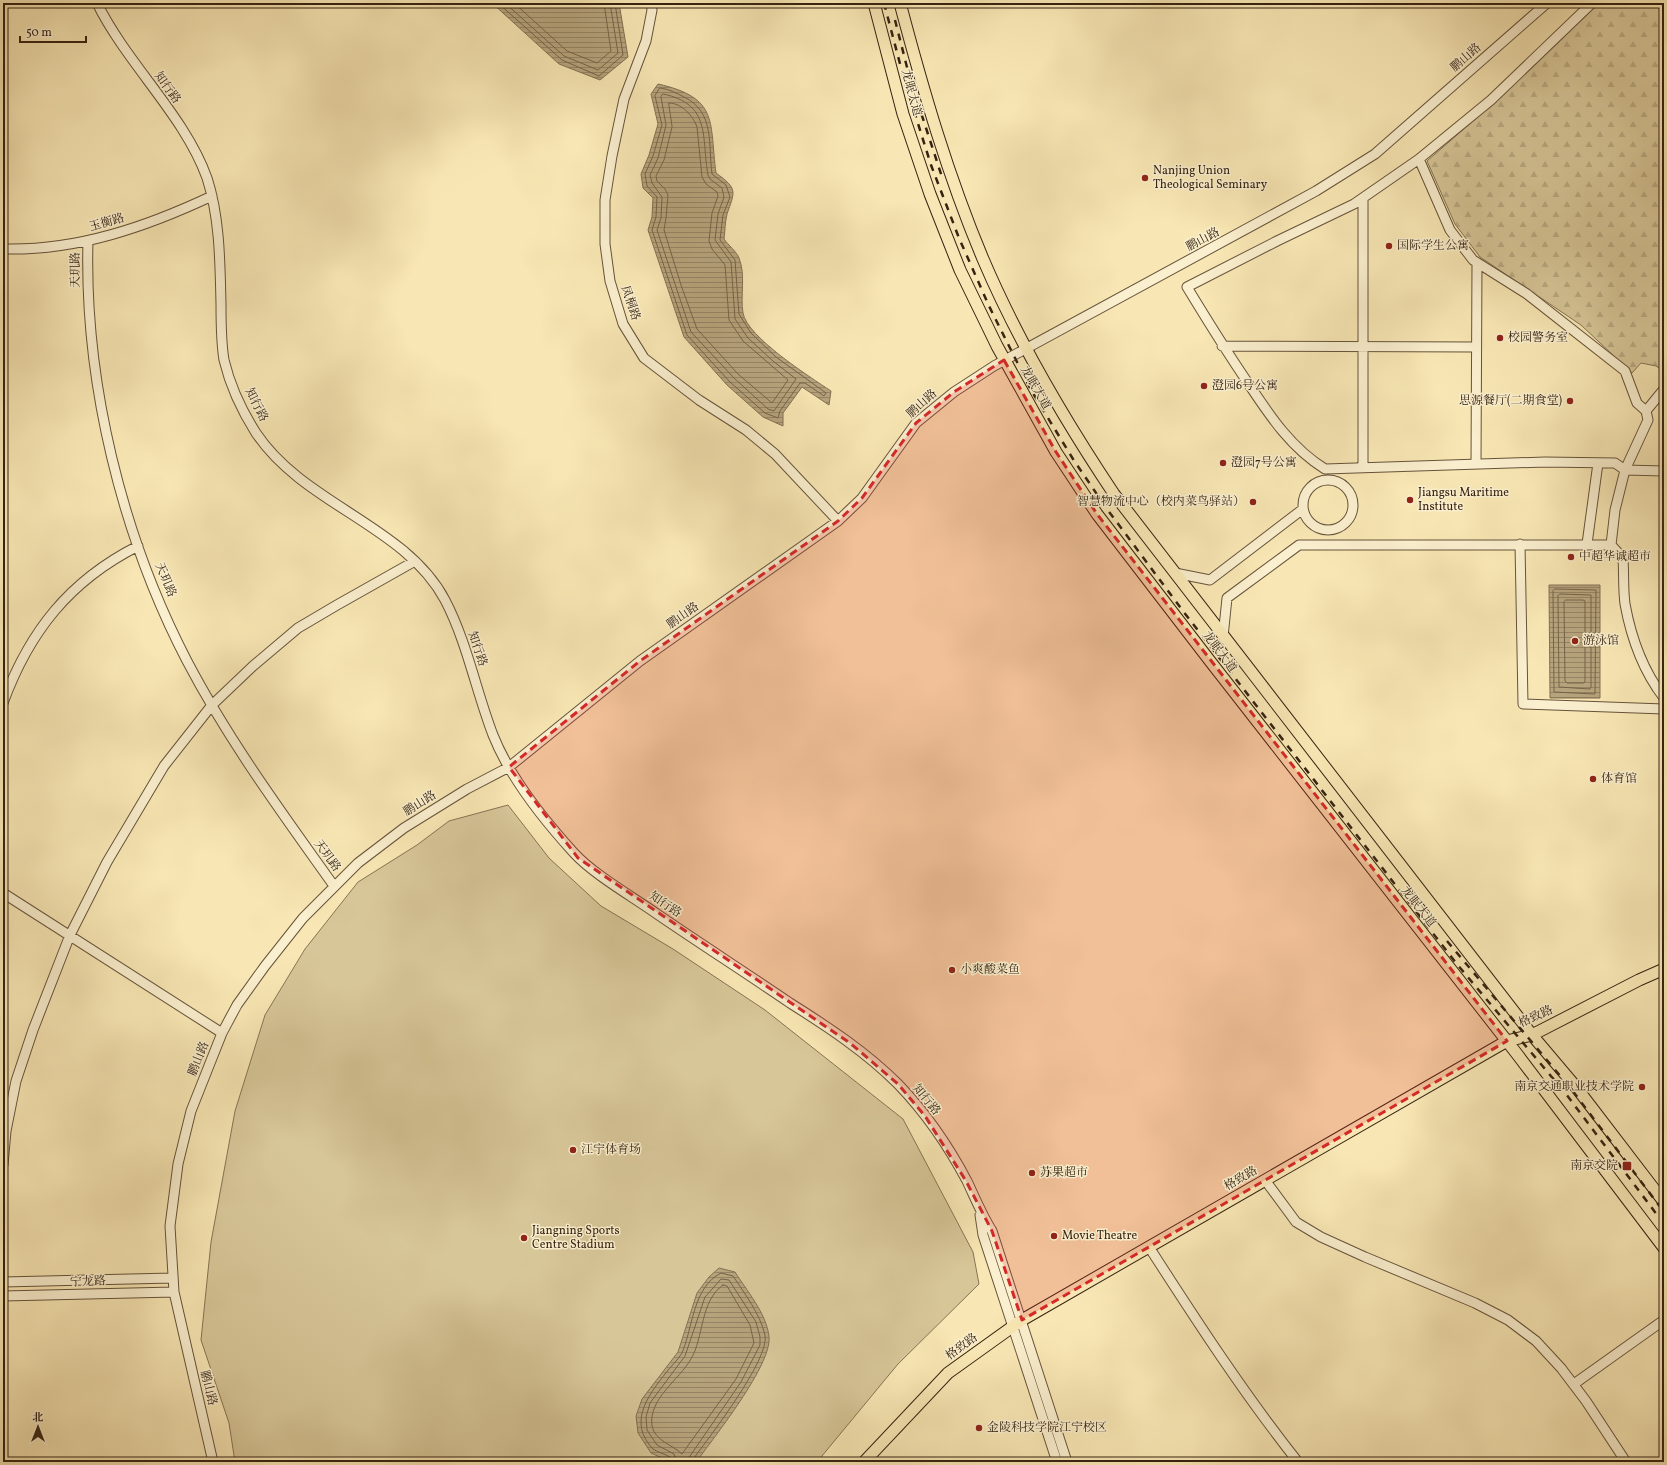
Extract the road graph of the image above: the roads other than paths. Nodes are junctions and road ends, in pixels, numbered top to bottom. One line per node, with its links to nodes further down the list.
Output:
1 (97, 3): 8 (street, 知行路)
2 (651, 3): 28 (street, 凤桐路)
3 (874, 3): 17 (main road, 龙眠大道)
4 (900, 3): 16 (main road, 龙眠大道)
5 (1547, 3): 16 (street, 鹏山路)
6 (1592, 3): 7 (street)
7 (1419, 159): 9 (street); 12 (street)
8 (212, 196): 10 (street, 玉衡路); 35 (street, 知行路)
9 (1363, 198): 13 (street); 14 (street)
10 (88, 241): 11 (street, 玉衡路); 34 (street, 天玑路)
11 (3, 249)
12 (1477, 263): 15 (street); 19 (street)
13 (1222, 346): 14 (street); 23 (street)
14 (1363, 346): 15 (street); 22 (street)
15 (1476, 347): 21 (street)
16 (1027, 348): 17 (street, 鹏山路); 36 (main road, 龙眠大道)
17 (1004, 360): 28 (street, 鹏山路); 49 (main road, 龙眠大道)
18 (1664, 389): 19 (street)
19 (1646, 411): 24 (street)
20 (1598, 463): 21 (street); 24 (street); 31 (street)
21 (1476, 464): 22 (street)
22 (1363, 467): 23 (street)
23 (1325, 469): 26 (street)
24 (1625, 470): 25 (street); 33 (street)
25 (1664, 471)
26 (1324, 480): 27 (street); 29 (street)
27 (1303, 509): 29 (street); 36 (street)
28 (838, 521): 42 (street, 鹏山路)
29 (1327, 530): 32 (street)
30 (1520, 544): 31 (street); 32 (street); 41 (street)
31 (1587, 544): 33 (street)
32 (1327, 545): 37 (street)
33 (1611, 545): 38 (street)
34 (138, 546): 39 (street); 40 (street, 天玑路)
35 (415, 561): 40 (street); 42 (street, 知行路)
36 (1175, 573): 37 (main road, 龙眠大道)
37 (1224, 636): 48 (main road, 龙眠大道)
38 (1664, 698)
39 (3, 703)
40 (212, 705): 43 (street, 天玑路); 45 (street)
41 (1664, 709)
42 (509, 767): 43 (street, 鹏山路); 60 (street, 知行路)
43 (334, 886): 47 (street, 鹏山路)
44 (3, 893): 45 (street)
45 (70, 935): 47 (street); 50 (street)
46 (1664, 969): 48 (main road, 格致路)
47 (222, 1033): 55 (street, 鹏山路)
48 (1532, 1036): 49 (main road, 格致路); 52 (main road, 龙眠大道)
49 (1507, 1042): 51 (main road, 格致路); 54 (main road, 龙眠大道)
50 (3, 1165)
51 (1265, 1180): 53 (main road, 格致路); 61 (street)
52 (1664, 1202)
53 (1149, 1247): 60 (main road, 格致路); 66 (street)
54 (1664, 1248)
55 (172, 1278): 56 (street, 宁龙路); 57 (street, 鹏山路)
56 (3, 1282)
57 (174, 1292): 58 (street, 宁龙路); 62 (street, 鹏山路)
58 (3, 1296)
59 (1664, 1320): 61 (street)
60 (1018, 1323): 63 (main road, 格致路); 64 (street, 知行路); 65 (street, 知行路)
61 (1574, 1384): 67 (street)
62 (213, 1462)
63 (864, 1462)
64 (1057, 1462)
65 (1067, 1462)
66 (1298, 1462)
67 (1626, 1462)

